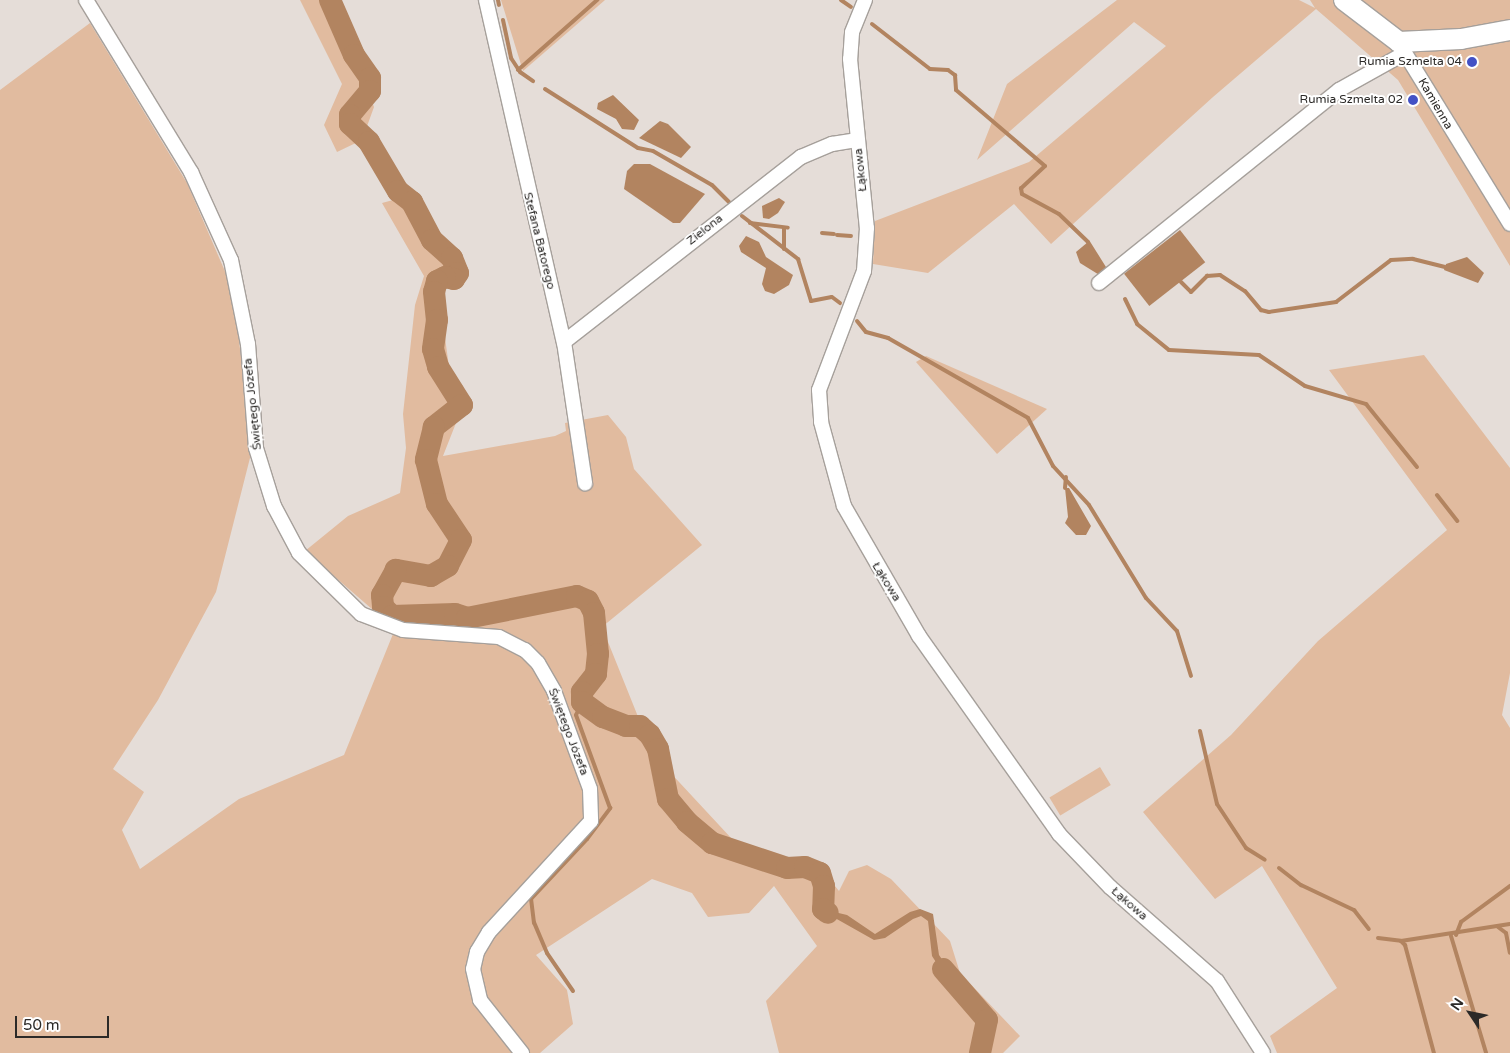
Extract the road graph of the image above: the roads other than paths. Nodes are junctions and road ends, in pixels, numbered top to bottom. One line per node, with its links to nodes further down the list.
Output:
1 (86, 0): 12 (street, Świętego Józefa)
2 (486, 0): 10 (street, Stefana Batorego)
3 (865, 0): 7 (street, Łąkowa)
4 (1344, 0): 6 (street, Kamienna)
5 (1510, 30): 6 (street)
6 (1402, 47): 8 (street, Kamienna); 9 (street)
7 (858, 140): 10 (street, Zielona); 13 (street, Łąkowa)
8 (1510, 224)
9 (1099, 283)
10 (564, 342): 11 (street, Stefana Batorego)
11 (584, 483)
12 (522, 1053)
13 (1263, 1053)

